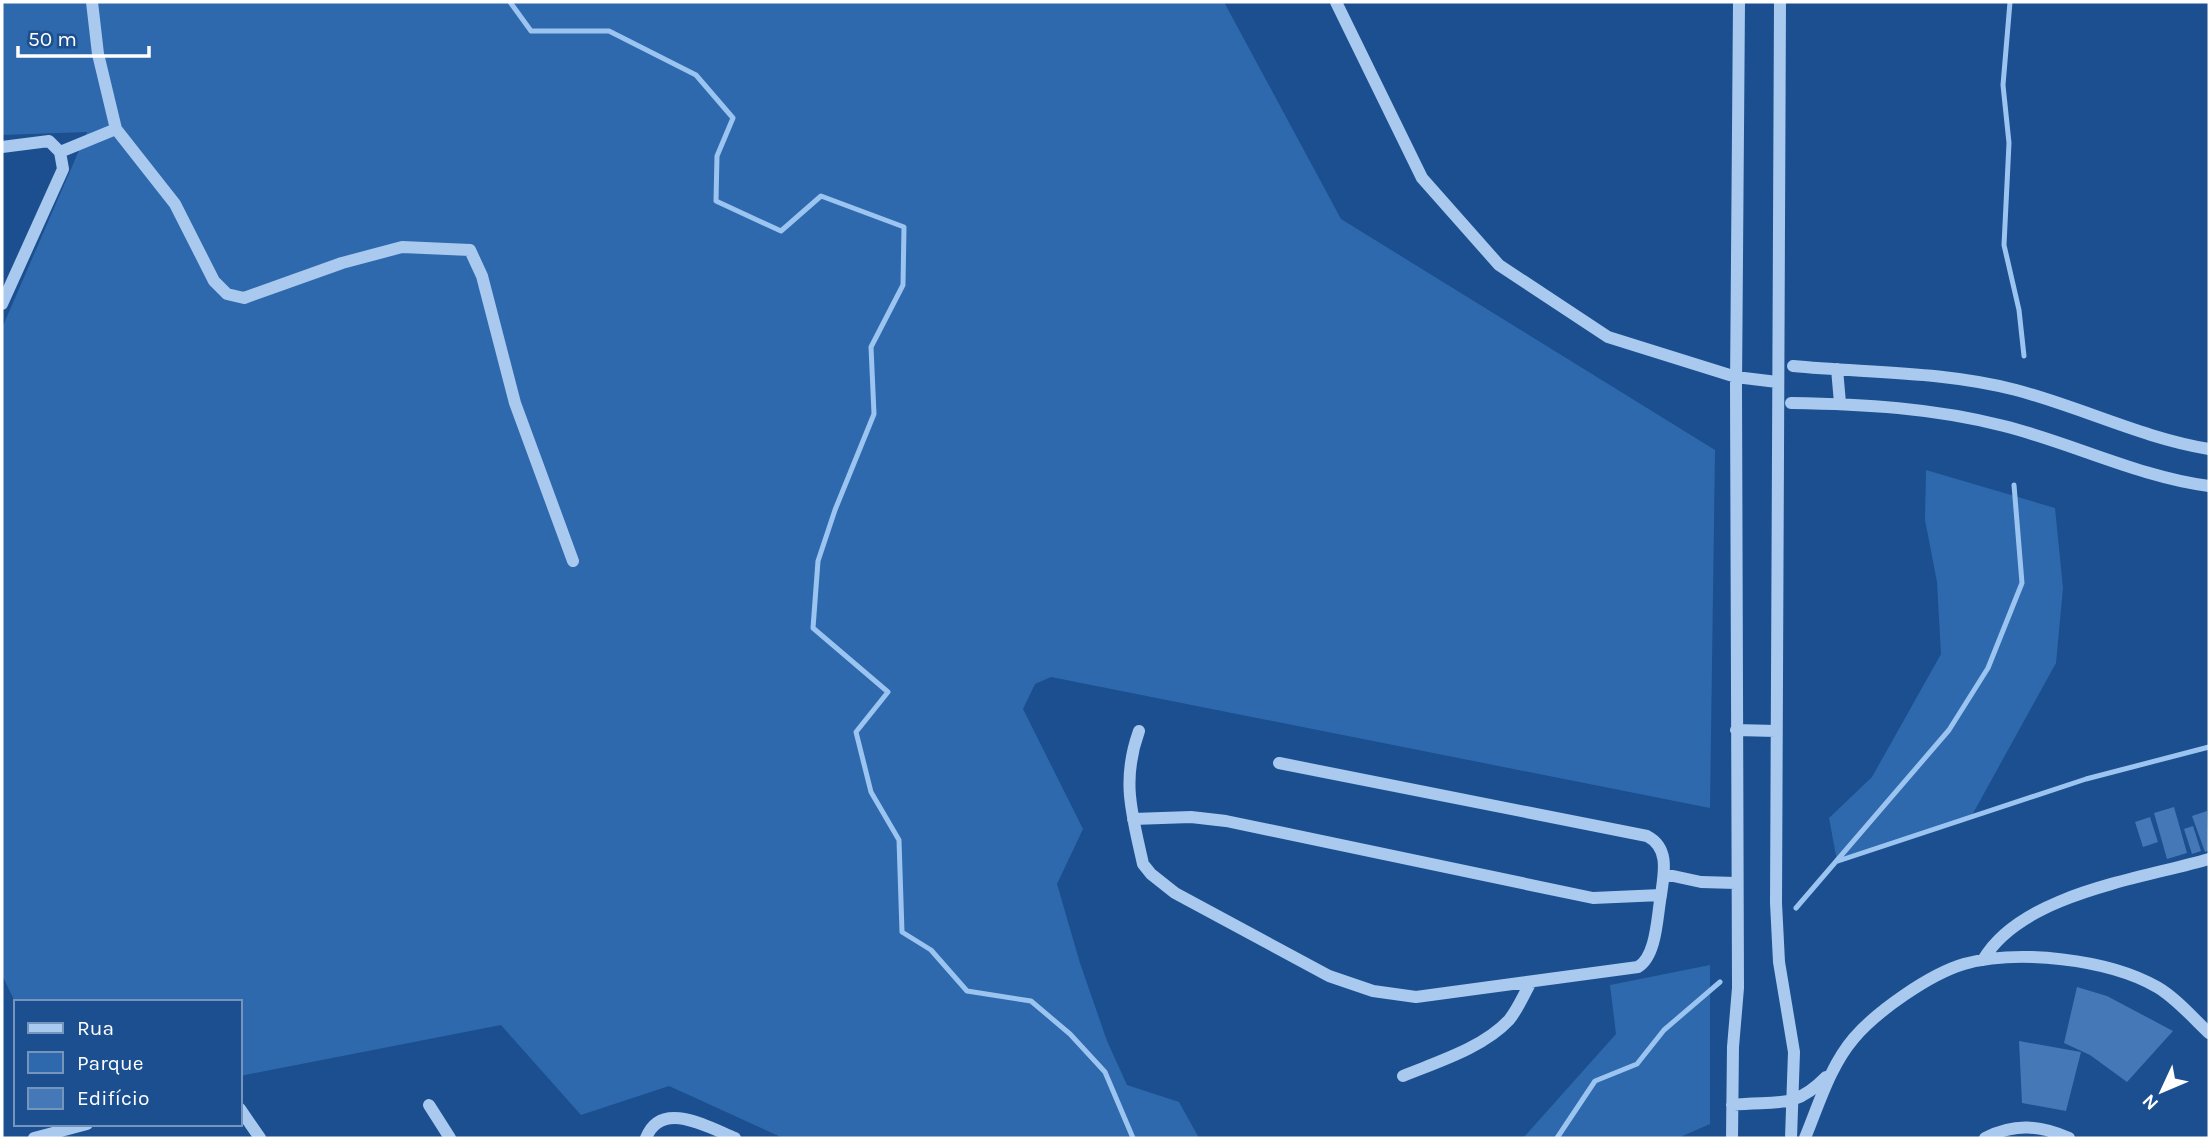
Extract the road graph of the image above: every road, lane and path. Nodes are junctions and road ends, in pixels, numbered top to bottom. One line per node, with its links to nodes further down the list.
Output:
1 (92, 2): 5 (street)
2 (1336, 2): 11 (street)
3 (1739, 2): 11 (street)
4 (1780, 2): 12 (street)
5 (116, 129): 7 (street); 17 (street)
6 (2, 147): 7 (street)
7 (60, 152): 8 (street)
8 (2, 304)
9 (1793, 366): 10 (street)
10 (1837, 369): 14 (street); 15 (street)
11 (1736, 377): 12 (street); 18 (street)
12 (1777, 382): 20 (street)
13 (1791, 403): 14 (street)
14 (1840, 403): 16 (street)
15 (2209, 449)
16 (2209, 486)
17 (573, 561)
18 (1736, 730): 20 (street); 25 (street)
19 (1139, 732): 22 (street)
20 (1776, 732): 32 (street)
21 (1279, 763): 24 (street)
22 (1133, 819): 26 (street); 28 (street)
23 (2209, 861): 27 (street)
24 (1664, 874): 25 (street); 26 (street)
25 (1736, 883): 34 (street)
26 (1661, 895): 28 (street)
27 (1983, 960): 29 (street); 30 (street)
28 (1531, 982): 31 (street)
29 (2209, 1032)
30 (1832, 1071): 32 (street); 44 (street)
31 (1403, 1076)
32 (1793, 1101): 34 (street); 43 (street)
33 (429, 1105): 40 (street)
34 (1732, 1105): 37 (street)
35 (242, 1112): 39 (street)
36 (80, 1126): 38 (street)
37 (1728, 1137)
38 (34, 1138)
39 (260, 1138)
40 (450, 1138)
41 (646, 1138): 42 (street)
42 (735, 1138)
43 (1791, 1138)
44 (1805, 1138)
45 (1985, 1138): 46 (street)
46 (2069, 1138)

